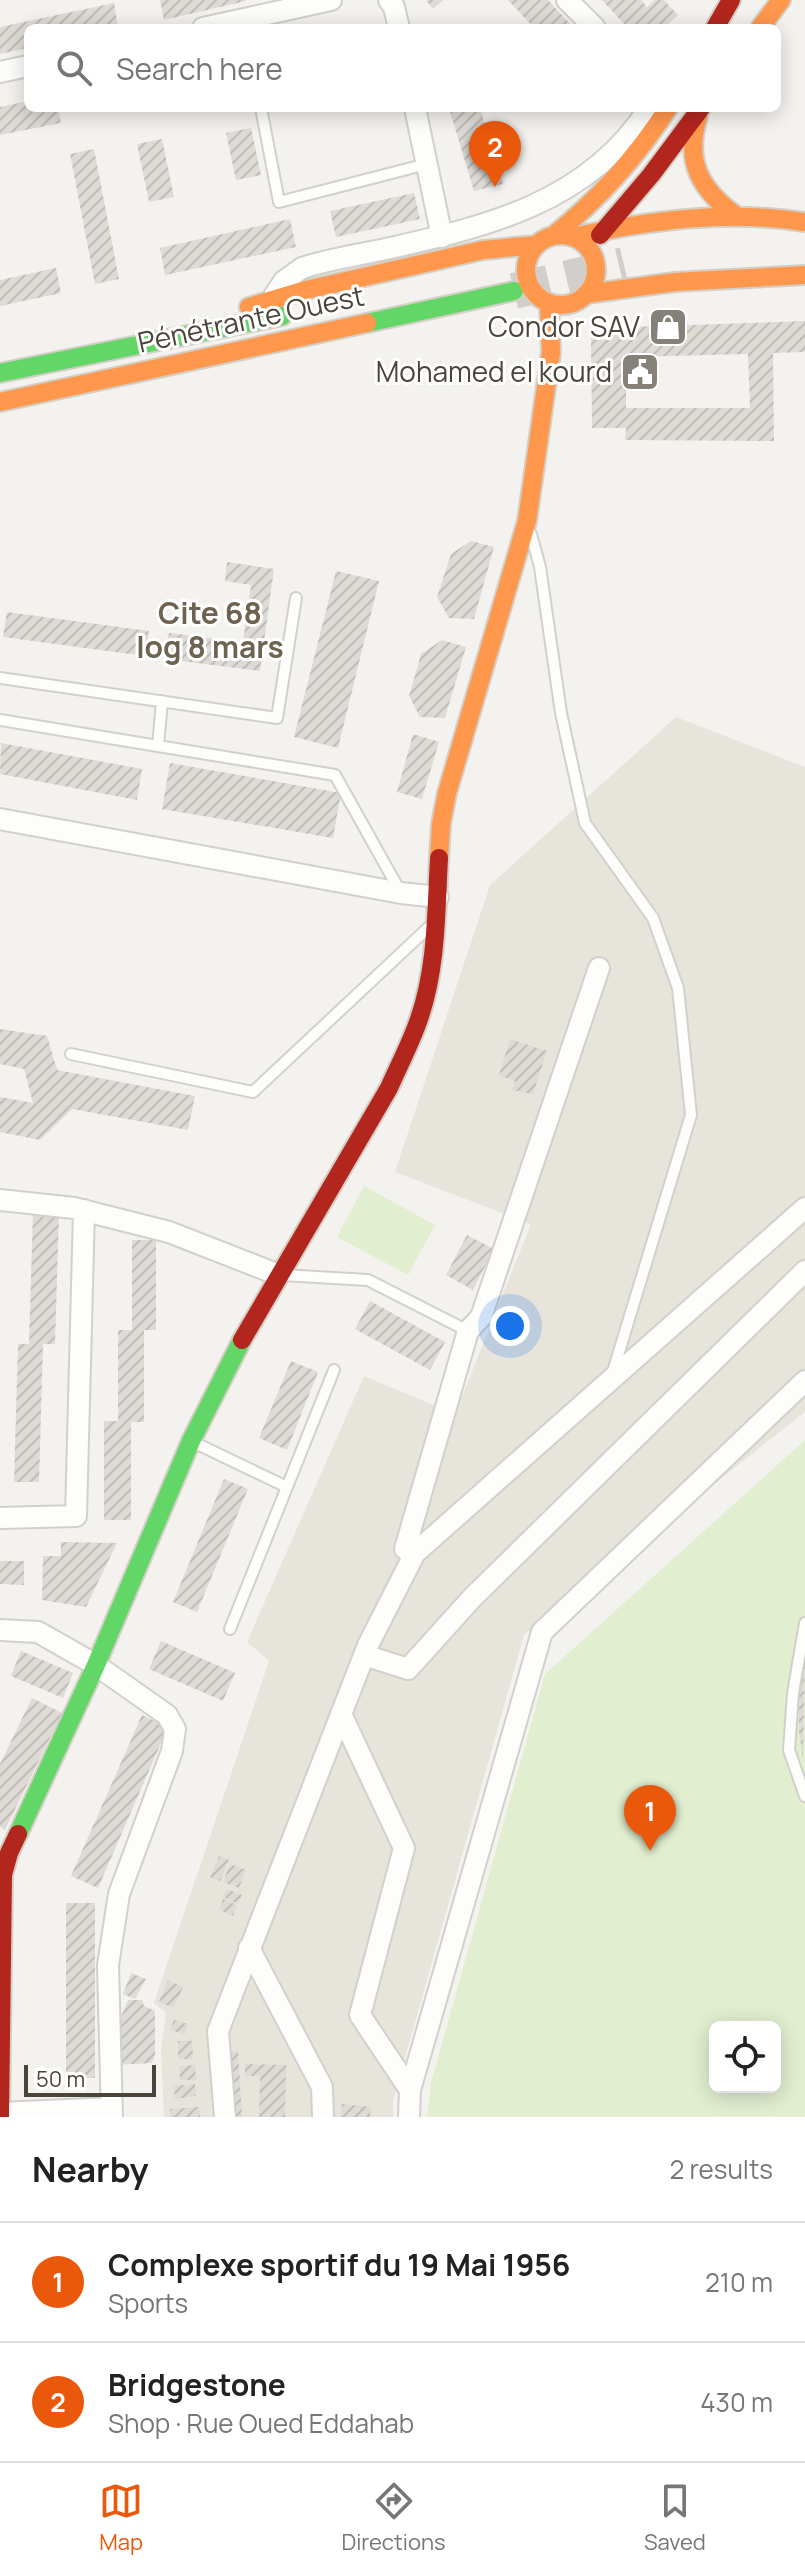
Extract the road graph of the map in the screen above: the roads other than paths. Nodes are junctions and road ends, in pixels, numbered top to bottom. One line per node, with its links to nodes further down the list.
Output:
1 (331, 0): 6 (street)
2 (389, 0): 7 (street)
3 (567, 0): 8 (street)
4 (731, 0): 9 (main road)
5 (781, 0): 10 (main road)
6 (245, 24)
7 (398, 24)
8 (591, 24)
9 (717, 24)
10 (763, 24)
11 (24, 67): 12 (street)
12 (0, 72)
13 (262, 112): 19 (lane)
14 (416, 112): 19 (street)
15 (647, 112): 26 (street)
16 (665, 112): 24 (main road)
17 (698, 112): 22 (main road)
18 (699, 112): 20 (main road)
19 (427, 164): 26 (street)
20 (738, 217): 21 (main road); 22 (main road)
21 (805, 222)
22 (604, 230): 27 (main road); 29 (main road)
23 (805, 233): 25 (main road)
24 (553, 236): 27 (main road); 28 (main road)
25 (705, 236)
26 (442, 237): 32 (street)
27 (573, 237): 29 (main road)
28 (536, 245): 32 (main road); 33 (main road)
29 (589, 248): 31 (main road)
30 (805, 275): 31 (main road)
31 (582, 297): 33 (main road); 37 (main road)
32 (272, 299): 36 (main road)
33 (532, 300): 37 (main road); 38 (main road, Pénétrante Ouest)
34 (305, 311): 36 (main road, Pénétrante Ouest)
35 (400, 334): 38 (main road)
36 (190, 335): 39 (main road, Pénétrante Ouest)
37 (551, 352): 41 (main road)
38 (206, 357): 40 (main road, Pénétrante Ouest)
39 (0, 373)
40 (0, 402)
41 (527, 521): 49 (main road); 60 (lane)
42 (296, 598): 44 (lane)
43 (0, 678): 44 (lane)
44 (162, 701): 46 (lane)
45 (0, 720): 46 (lane)
46 (158, 746): 48 (lane)
47 (0, 819): 48 (street)
48 (401, 893): 49 (street)
49 (438, 897): 50 (main road)
50 (436, 921): 52 (lane); 57 (main road)
51 (599, 968): 58 (street)
52 (71, 1054)
53 (0, 1200): 55 (street)
54 (805, 1208): 60 (street)
55 (84, 1210): 57 (street); 64 (street)
56 (805, 1271): 69 (street)
57 (279, 1275): 58 (lane); 62 (main road)
58 (468, 1331): 65 (street)
59 (334, 1370): 63 (lane)
60 (611, 1380): 65 (street)
61 (805, 1381): 74 (street)
62 (191, 1441): 63 (lane); 70 (main road)
63 (287, 1487): 67 (lane)
64 (0, 1518)
65 (415, 1553): 69 (street)
66 (805, 1623): 72 (lane)
67 (230, 1629)
68 (0, 1630): 70 (street)
69 (364, 1655): 71 (street)
70 (96, 1665): 75 (street); 76 (main road)
71 (341, 1714): 73 (street); 74 (street)
72 (805, 1796)
73 (249, 1948): 77 (street); 78 (street)
74 (410, 2090): 79 (street)
75 (112, 2113): 76 (street)
76 (0, 2115)
77 (225, 2117)
78 (323, 2117)
79 (409, 2117)

